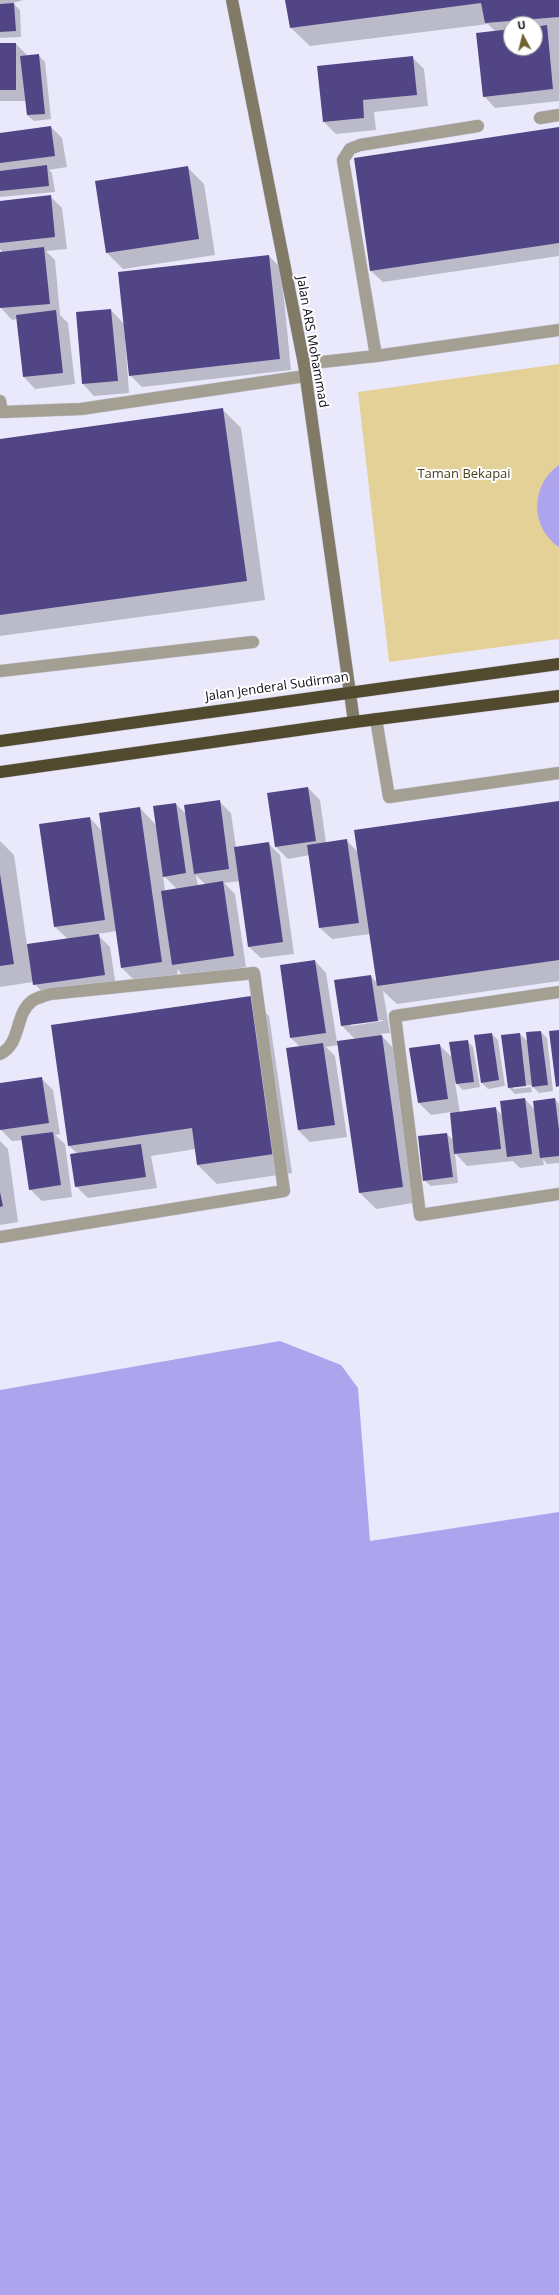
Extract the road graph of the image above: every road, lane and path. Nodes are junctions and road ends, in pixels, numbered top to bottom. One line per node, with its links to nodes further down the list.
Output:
1 (232, 0): 7 (street, Jalan ARS Mohammad)
2 (559, 115): 3 (street)
3 (540, 118)
4 (478, 126): 6 (street)
5 (559, 330): 6 (street)
6 (376, 356): 7 (street)
7 (305, 370): 8 (street); 12 (street, Jalan ARS Mohammad)
8 (0, 401)
9 (253, 642): 11 (street)
10 (559, 664): 12 (highway, Jalan Jenderal Sudirman)
11 (0, 671)
12 (350, 691): 15 (street, Jalan ARS Mohammad); 16 (highway, Jalan Jenderal Sudirman)
13 (559, 696): 14 (highway)
14 (376, 719): 15 (highway); 18 (street)
15 (354, 722): 17 (highway)
16 (0, 740)
17 (0, 772)
18 (559, 773)
19 (559, 992): 21 (street)
20 (0, 1054): 22 (street)
21 (559, 1194)
22 (0, 1237)

